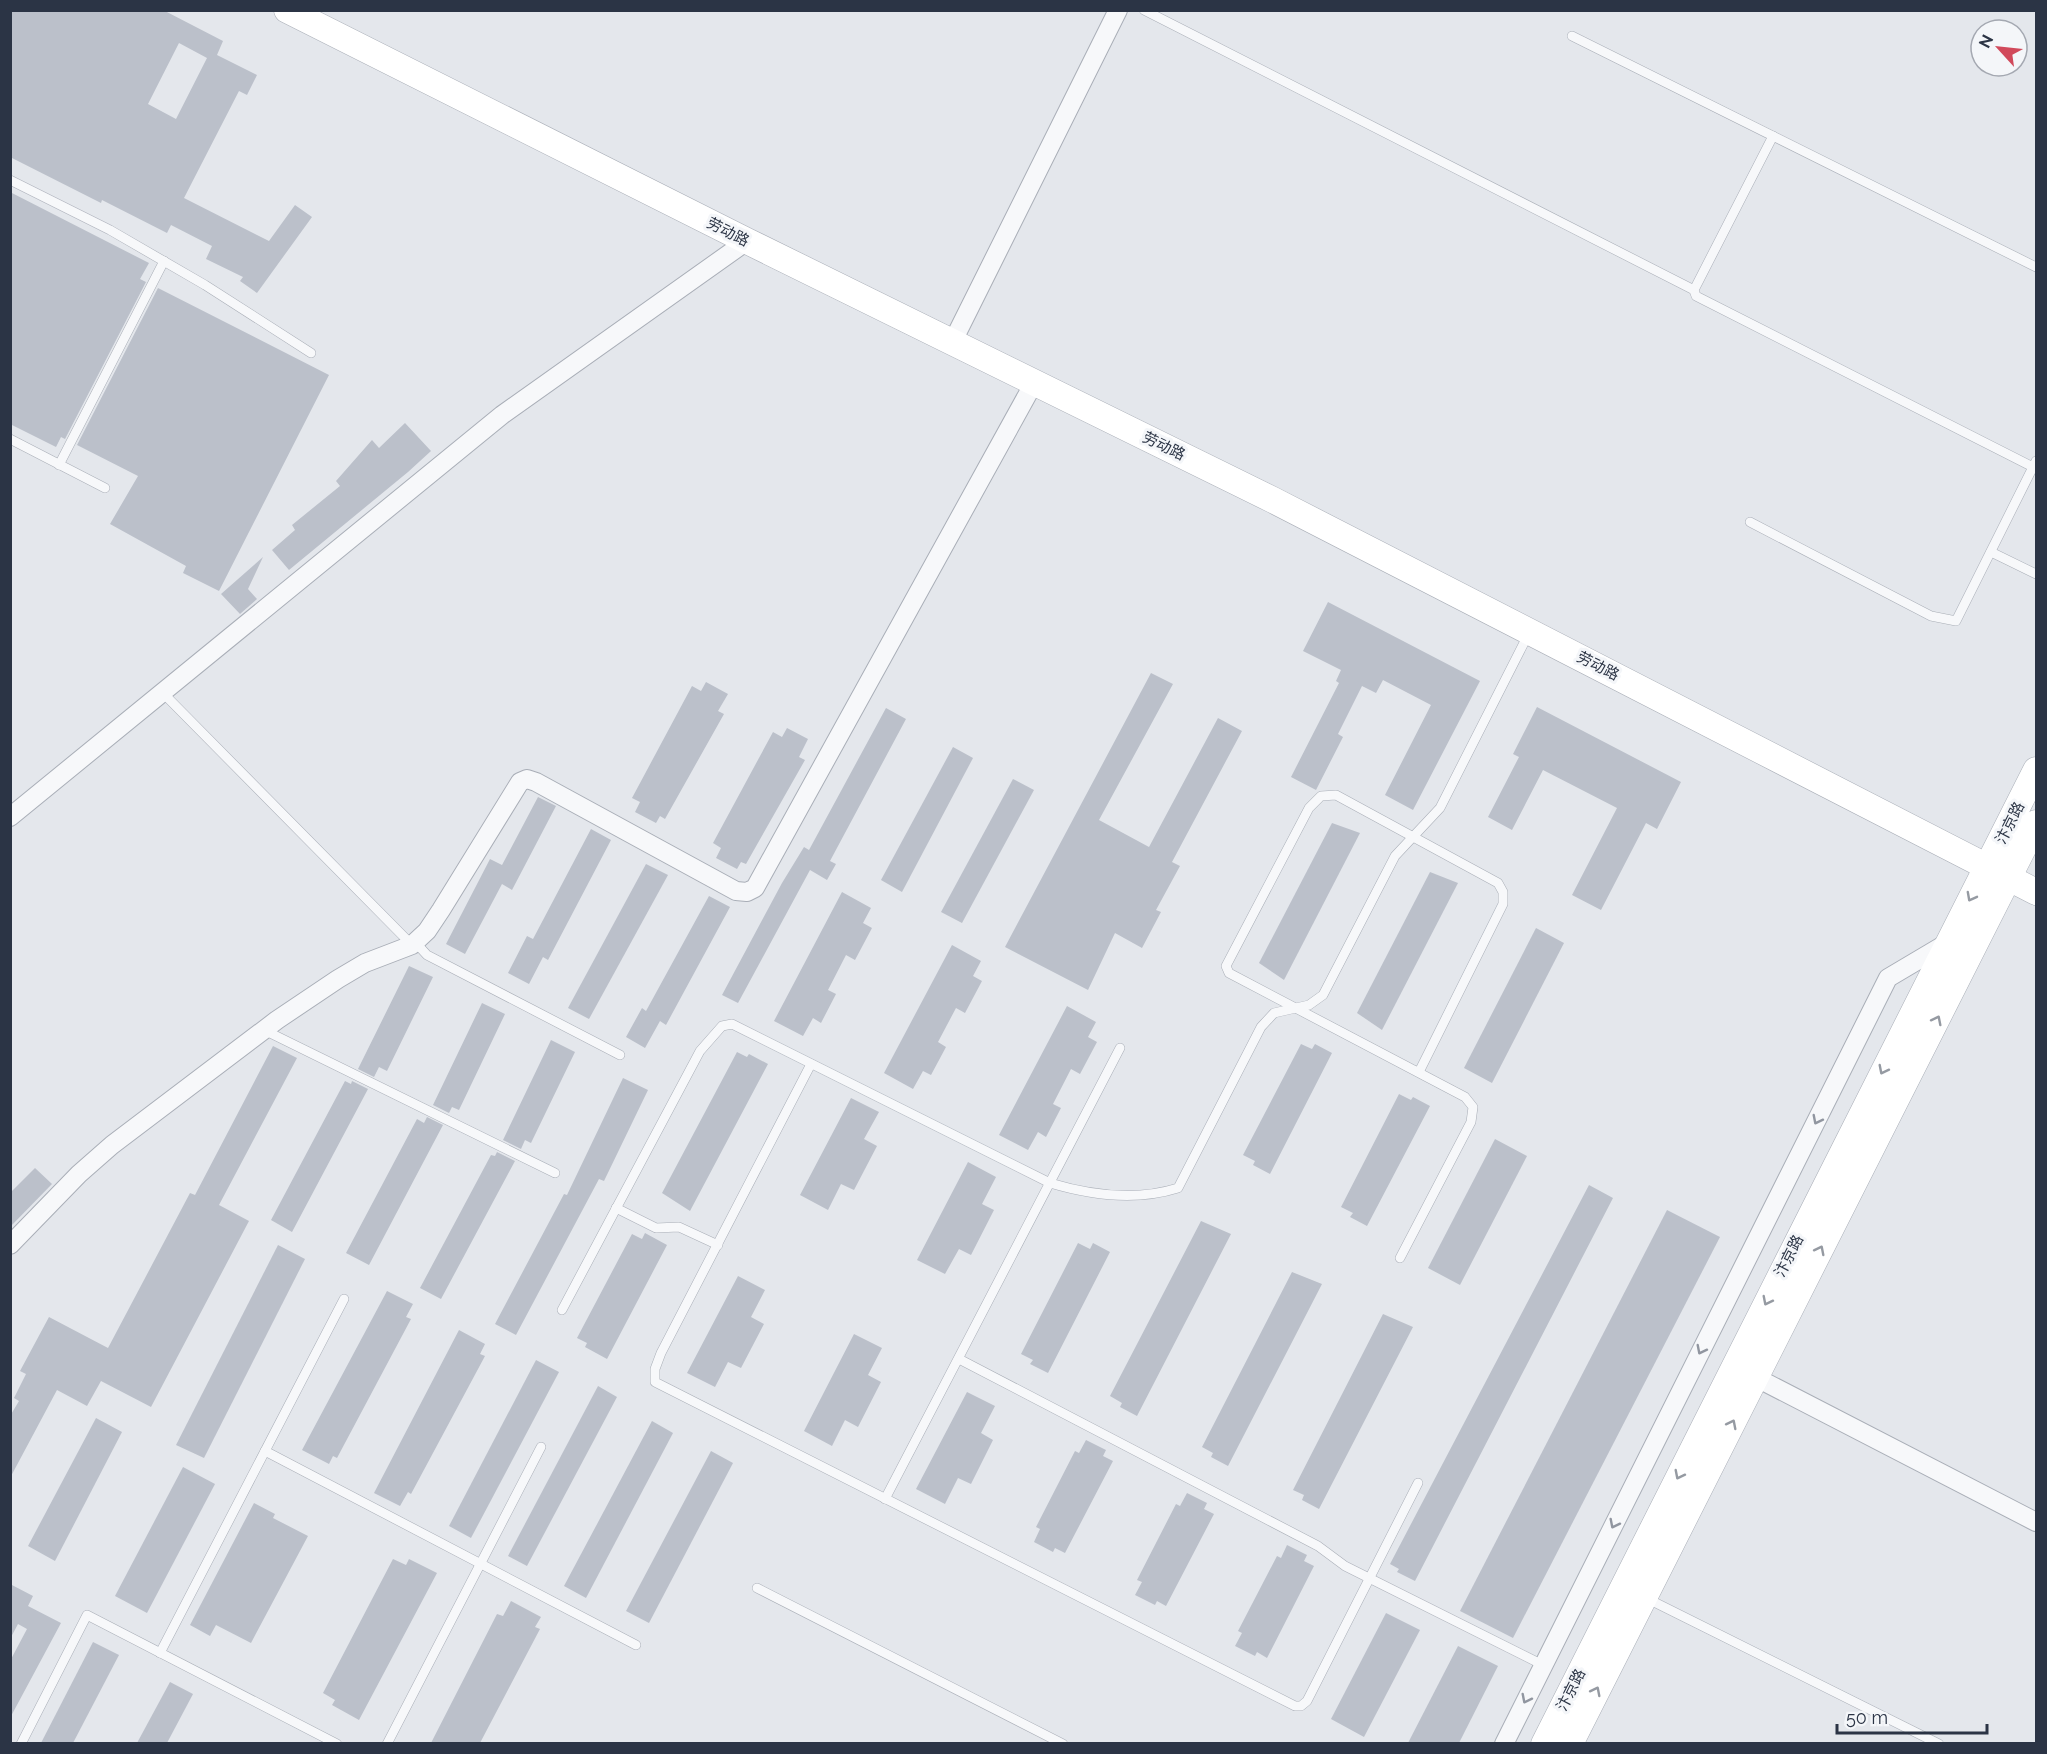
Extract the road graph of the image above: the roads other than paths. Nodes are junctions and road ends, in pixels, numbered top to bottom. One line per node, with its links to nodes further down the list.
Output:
1 (1118, 10): 11 (street)
2 (1144, 10): 10 (lane)
3 (299, 13): 7 (main road, 劳动路)
4 (1572, 36): 5 (lane)
5 (1773, 136): 9 (lane); 10 (lane)
6 (10, 180): 8 (lane)
7 (747, 241): 11 (main road, 劳动路); 22 (street)
8 (164, 261): 12 (lane); 16 (lane)
9 (2037, 267)
10 (1694, 290): 15 (lane)
11 (953, 341): 13 (main road, 劳动路)
12 (311, 353)
13 (1035, 381): 21 (main road, 劳动路); 29 (street)
14 (10, 439): 16 (lane)
15 (2035, 464): 19 (lane)
16 (59, 465): 17 (lane)
17 (105, 488)
18 (1750, 522): 19 (lane)
19 (1991, 552): 20 (lane)
20 (2037, 574)
21 (1530, 631): 26 (lane); 27 (main road, 劳动路)
22 (162, 692): 24 (street); 29 (lane)
23 (2037, 770): 27 (main road, 汴京路)
24 (10, 816)
25 (2037, 823): 27 (main road, 汴京路)
26 (1413, 836): 31 (lane); 31 (lane); 36 (lane)
27 (1998, 873): 28 (main road, 劳动路); 30 (main road, 汴京路, one-way to 30); 46 (main road, 汴京路, one-way to 27)
28 (2037, 892)
29 (413, 944): 32 (street); 34 (lane)
30 (1947, 944): 58 (street, one-way to 58); 64 (main road, 汴京路, one-way to 64)
31 (1296, 1008): 36 (lane); 38 (lane)
32 (264, 1030): 37 (lane); 40 (street)
33 (1120, 1048): 38 (lane)
34 (620, 1055)
35 (811, 1064): 38 (lane); 39 (lane); 41 (lane)
36 (1419, 1072): 42 (lane)
37 (555, 1173)
38 (1050, 1183): 45 (lane)
39 (616, 1208): 41 (lane); 44 (lane)
40 (10, 1245)
41 (718, 1245): 50 (lane)
42 (1400, 1258)
43 (344, 1299): 48 (lane)
44 (562, 1310)
45 (959, 1359): 50 (lane); 53 (lane)
46 (1755, 1377): 51 (street); 55 (main road, 汴京路, one-way to 46)
47 (541, 1447): 52 (lane)
48 (265, 1451): 52 (lane); 57 (lane)
49 (1418, 1483): 53 (lane)
50 (885, 1499): 53 (lane)
51 (2037, 1522)
52 (481, 1564): 56 (lane); 61 (lane)
53 (1370, 1578): 58 (lane)
54 (757, 1588): 62 (lane)
55 (1644, 1597): 65 (main road, 汴京路, one-way to 55); 66 (lane)
56 (636, 1645)
57 (160, 1653): 59 (lane); 60 (lane)
58 (1543, 1665): 63 (street, one-way to 63)
59 (21, 1743)
60 (337, 1743)
61 (387, 1743)
62 (1063, 1743)
63 (1504, 1743)
64 (1544, 1743)
65 (1570, 1743)
66 (1939, 1743)

